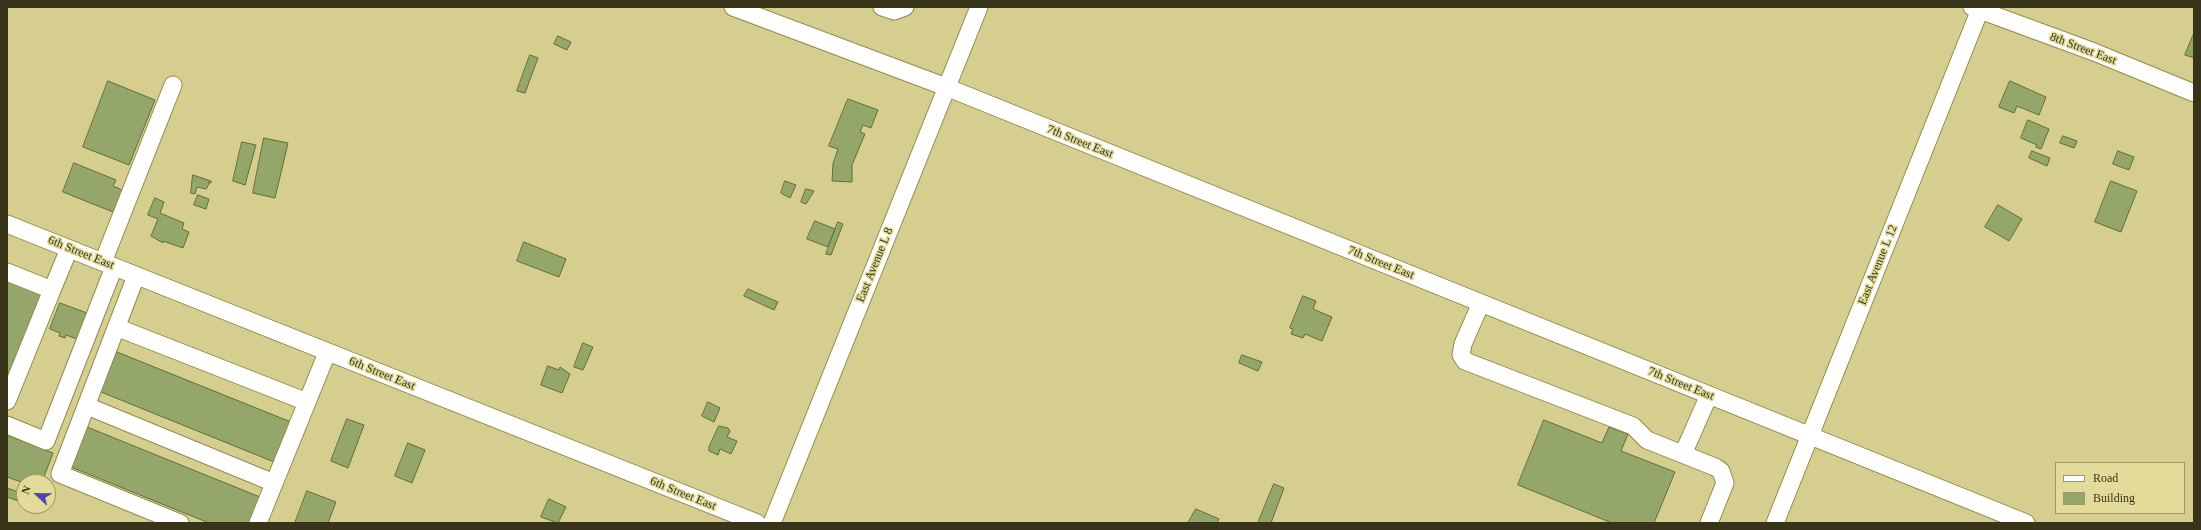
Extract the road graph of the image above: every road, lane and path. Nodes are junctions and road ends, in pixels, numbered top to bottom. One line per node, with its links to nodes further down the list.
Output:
1 (882, 7): 2 (street)
2 (905, 7)
3 (979, 7): 7 (street, East Avenue L 8)
4 (738, 8): 7 (street, 7th Street East)
5 (1978, 8): 8 (street, 8th Street East); 23 (street, East Avenue L 12)
6 (173, 85): 11 (street)
7 (946, 87): 15 (street, 7th Street East); 29 (street, East Avenue L 8)
8 (2194, 93)
9 (7, 224): 10 (street, 6th Street East)
10 (69, 249): 11 (street, 6th Street East); 14 (street)
11 (108, 264): 13 (street, 6th Street East); 22 (street)
12 (7, 272): 14 (street)
13 (136, 276): 16 (street); 17 (street, 6th Street East)
14 (52, 290): 19 (street)
15 (1481, 303): 18 (street, 7th Street East); 24 (street)
16 (116, 327): 20 (street); 21 (street)
17 (327, 353): 20 (street); 28 (street, 6th Street East)
18 (1709, 395): 23 (street, 7th Street East); 24 (street)
19 (7, 401)
20 (307, 402): 25 (street)
21 (87, 406): 25 (street); 26 (street)
22 (7, 425)
23 (1809, 436): 31 (street, East Avenue L 12); 32 (street, 7th Street East)
24 (1683, 454): 30 (street)
25 (274, 484): 27 (street)
26 (180, 523)
27 (258, 523)
28 (757, 523)
29 (772, 523)
30 (1709, 523)
31 (1775, 523)
32 (2026, 523)

